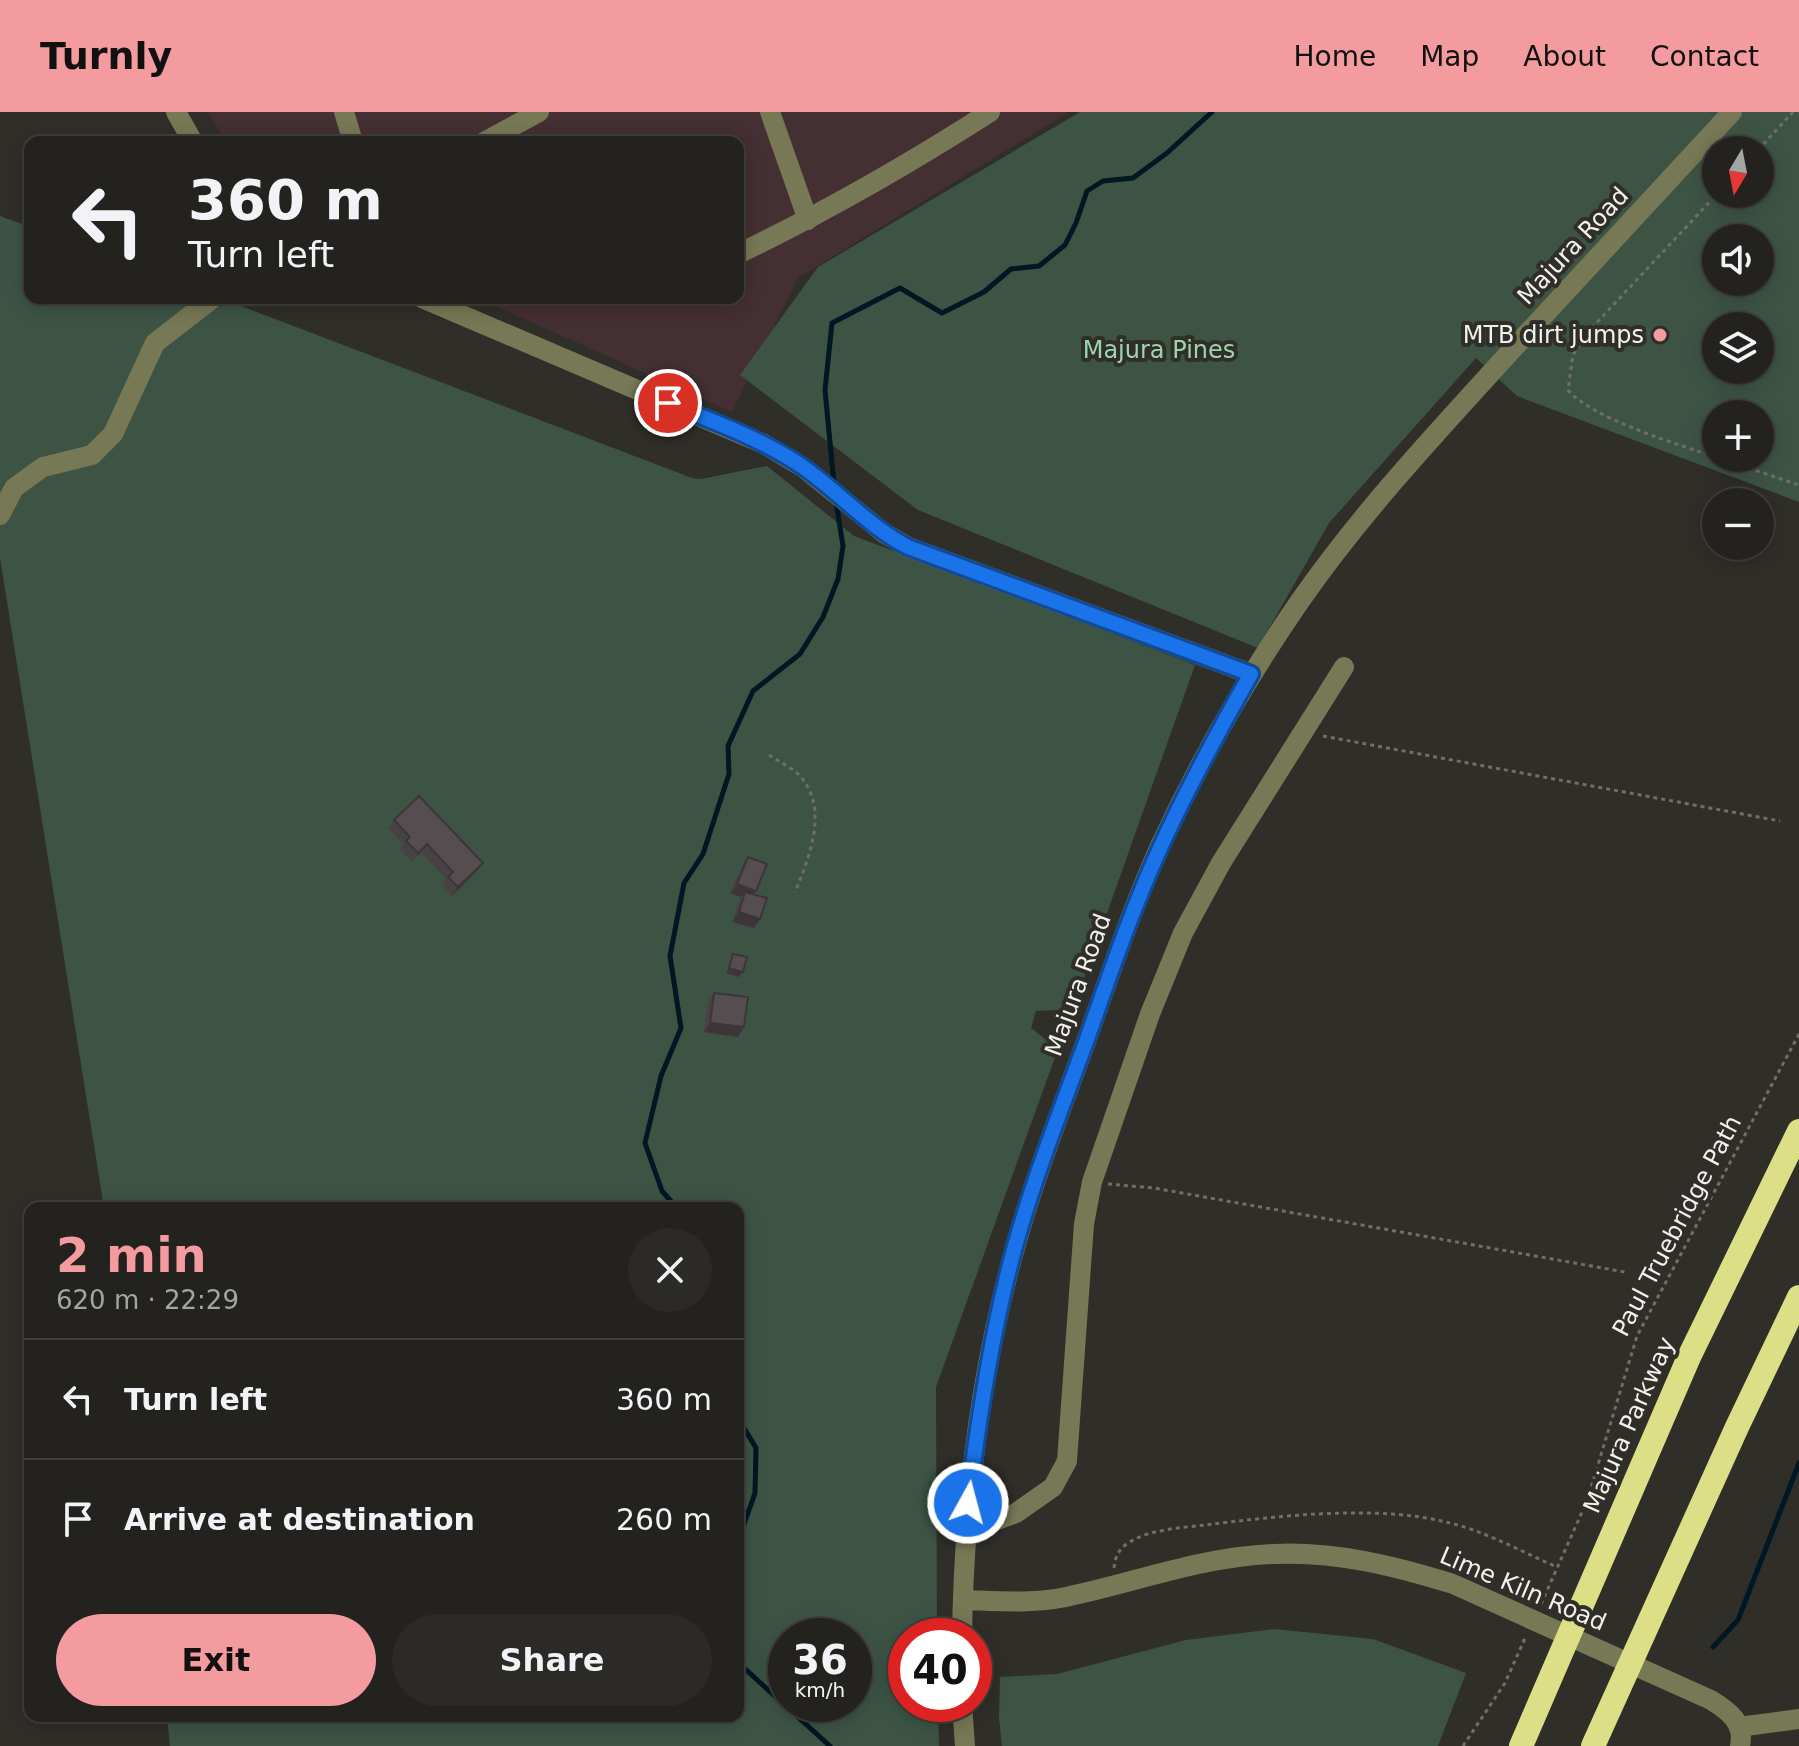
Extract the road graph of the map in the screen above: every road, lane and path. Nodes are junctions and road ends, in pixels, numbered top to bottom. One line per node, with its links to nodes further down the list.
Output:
1 (176, 112): 8 (street)
2 (344, 112): 9 (street)
3 (539, 112): 10 (street)
4 (770, 112): 13 (street)
5 (990, 112): 13 (street)
6 (1732, 112): 22 (street, Majura Road)
7 (1793, 112): 11 (path)
8 (190, 136)
9 (351, 136)
10 (495, 136)
11 (1771, 136)
12 (1704, 208): 17 (path)
13 (808, 220): 14 (street)
14 (744, 251)
15 (205, 304): 20 (street)
16 (436, 304): 22 (street)
17 (1702, 452)
18 (1760, 472): 19 (path)
19 (1799, 485)
20 (0, 515)
21 (1344, 667): 23 (street)
22 (1251, 674): 32 (street, Majura Road)
23 (1303, 732): 25 (path); 29 (street)
24 (769, 755): 26 (path)
25 (1780, 821)
26 (795, 892)
27 (1799, 1034): 33 (path, Paul Truebridge Path)
28 (1799, 1131): 43 (highway, Majura Parkway)
29 (1092, 1182): 30 (path); 32 (street)
30 (1625, 1272)
31 (1799, 1297): 44 (highway)
32 (965, 1532): 35 (street, Majura Road)
33 (1557, 1567): 34 (path); 37 (path, Paul Truebridge Path)
34 (1117, 1583): 35 (street, Lime Kiln Road); 37 (street, Lime Kiln Road)
35 (963, 1600): 36 (street, Majura Road)
36 (962, 1618)
37 (1530, 1620): 40 (street, Lime Kiln Road); 42 (path, Paul Truebridge Path)
38 (1799, 1719): 40 (street)
39 (963, 1722): 41 (street)
40 (1740, 1736)
41 (965, 1746)
42 (1463, 1746)
43 (1521, 1746)
44 (1593, 1746)

